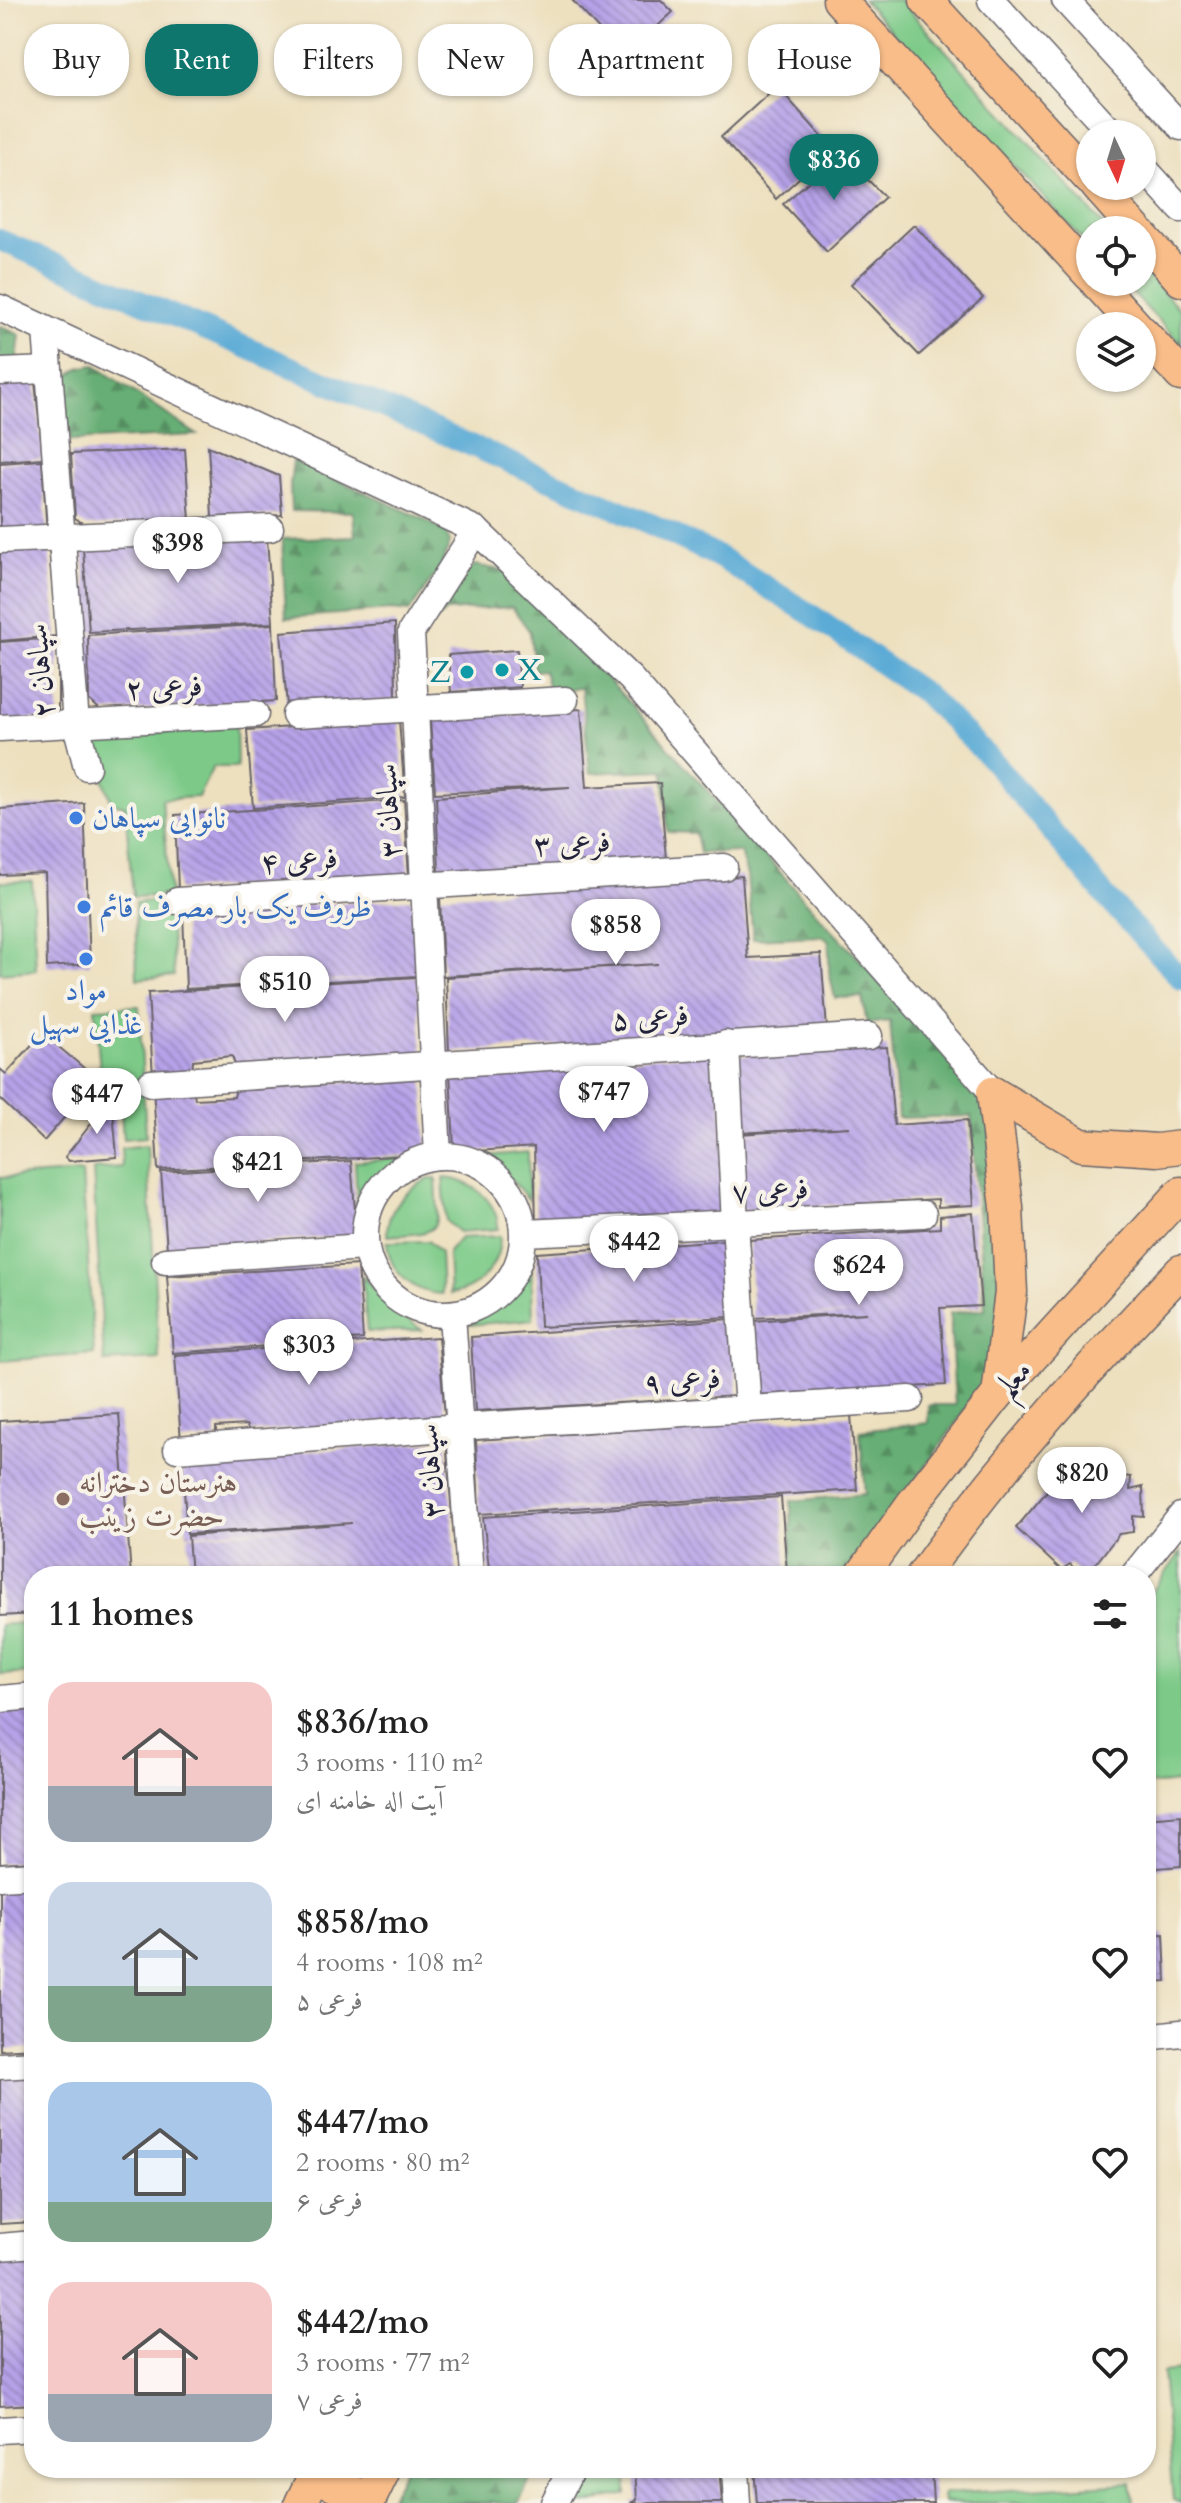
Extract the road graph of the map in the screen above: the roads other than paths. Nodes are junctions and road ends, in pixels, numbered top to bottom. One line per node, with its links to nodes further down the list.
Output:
1 (839, 0): 13 (main road)
2 (926, 0): 7 (main road)
3 (991, 0): 5 (street)
4 (1065, 0): 6 (street)
5 (1100, 120)
6 (1181, 127)
7 (1076, 164)
8 (1156, 181): 10 (street)
9 (1109, 200): 11 (main road)
10 (1181, 209)
11 (1124, 216)
12 (1156, 252): 14 (main road)
13 (1076, 260)
14 (1181, 280)
15 (1109, 296): 17 (main road)
16 (0, 308): 18 (street)
17 (1123, 312)
18 (46, 330): 20 (street, سپاهان ۲); 24 (street)
19 (1156, 347): 22 (main road)
20 (49, 370): 21 (street); 25 (street, سپاهان ۲)
21 (0, 372)
22 (1181, 375)
23 (270, 528): 25 (street)
24 (476, 530): 28 (street, سپاهان ۳); 41 (street)
25 (62, 536): 26 (street); 31 (street, سپاهان ۲)
26 (0, 540)
27 (565, 700): 28 (street)
28 (414, 708): 30 (street); 35 (street, سپاهان ۳)
29 (255, 714): 31 (street, فرعی ۲)
30 (295, 715)
31 (76, 724): 32 (street, فرعی ۲); 33 (street, سپاهان ۲)
32 (0, 728)
33 (87, 767)
34 (724, 867): 35 (street, فرعی ۳)
35 (424, 884): 36 (street, فرعی ۴); 39 (street, سپاهان ۳)
36 (177, 901)
37 (869, 1036): 38 (street, فرعی ۵)
38 (726, 1044): 39 (street, فرعی ۵); 46 (street)
39 (434, 1062): 40 (street, فرعی ۵); 43 (street, سپاهان ۳)
40 (151, 1083)
41 (993, 1093): 42 (main road); 52 (main road)
42 (1181, 1147)
43 (438, 1156): 47 (street); 48 (street)
44 (1181, 1193): 52 (main road, معلم)
45 (923, 1214): 46 (street, فرعی ۷)
46 (735, 1224): 47 (street, فرعی ۷); 54 (street)
47 (524, 1233): 51 (street)
48 (364, 1247): 49 (street); 51 (street)
49 (165, 1261)
50 (1181, 1271): 59 (main road, معلم)
51 (452, 1315): 55 (street, سپاهان ۳)
52 (998, 1394): 57 (main road, معلم)
53 (910, 1399): 54 (street, فرعی ۹)
54 (748, 1408): 55 (street, فرعی ۹)
55 (459, 1427): 56 (street, فرعی ۹); 60 (street, سپاهان ۳)
56 (177, 1449)
57 (912, 1504): 59 (main road); 61 (main road, معلم)
58 (1181, 1516): 63 (street)
59 (948, 1539): 62 (main road, معلم)
60 (469, 1566)
61 (868, 1566)
62 (929, 1566)
63 (1141, 1566)
64 (24, 1697): 65 (street)
65 (0, 1699)
66 (24, 1876): 67 (street)
67 (0, 1877)
68 (1181, 2033): 69 (street)
69 (1156, 2036)
70 (24, 2065): 71 (street)
71 (0, 2066)
72 (24, 2245): 73 (street)
73 (0, 2247)
74 (24, 2429): 75 (street)
75 (0, 2430)
76 (380, 2478): 80 (main road)
77 (567, 2478): 81 (street)
78 (736, 2478): 82 (street)
79 (311, 2482): 80 (main road)
80 (369, 2501)
81 (554, 2503)
82 (737, 2503)

